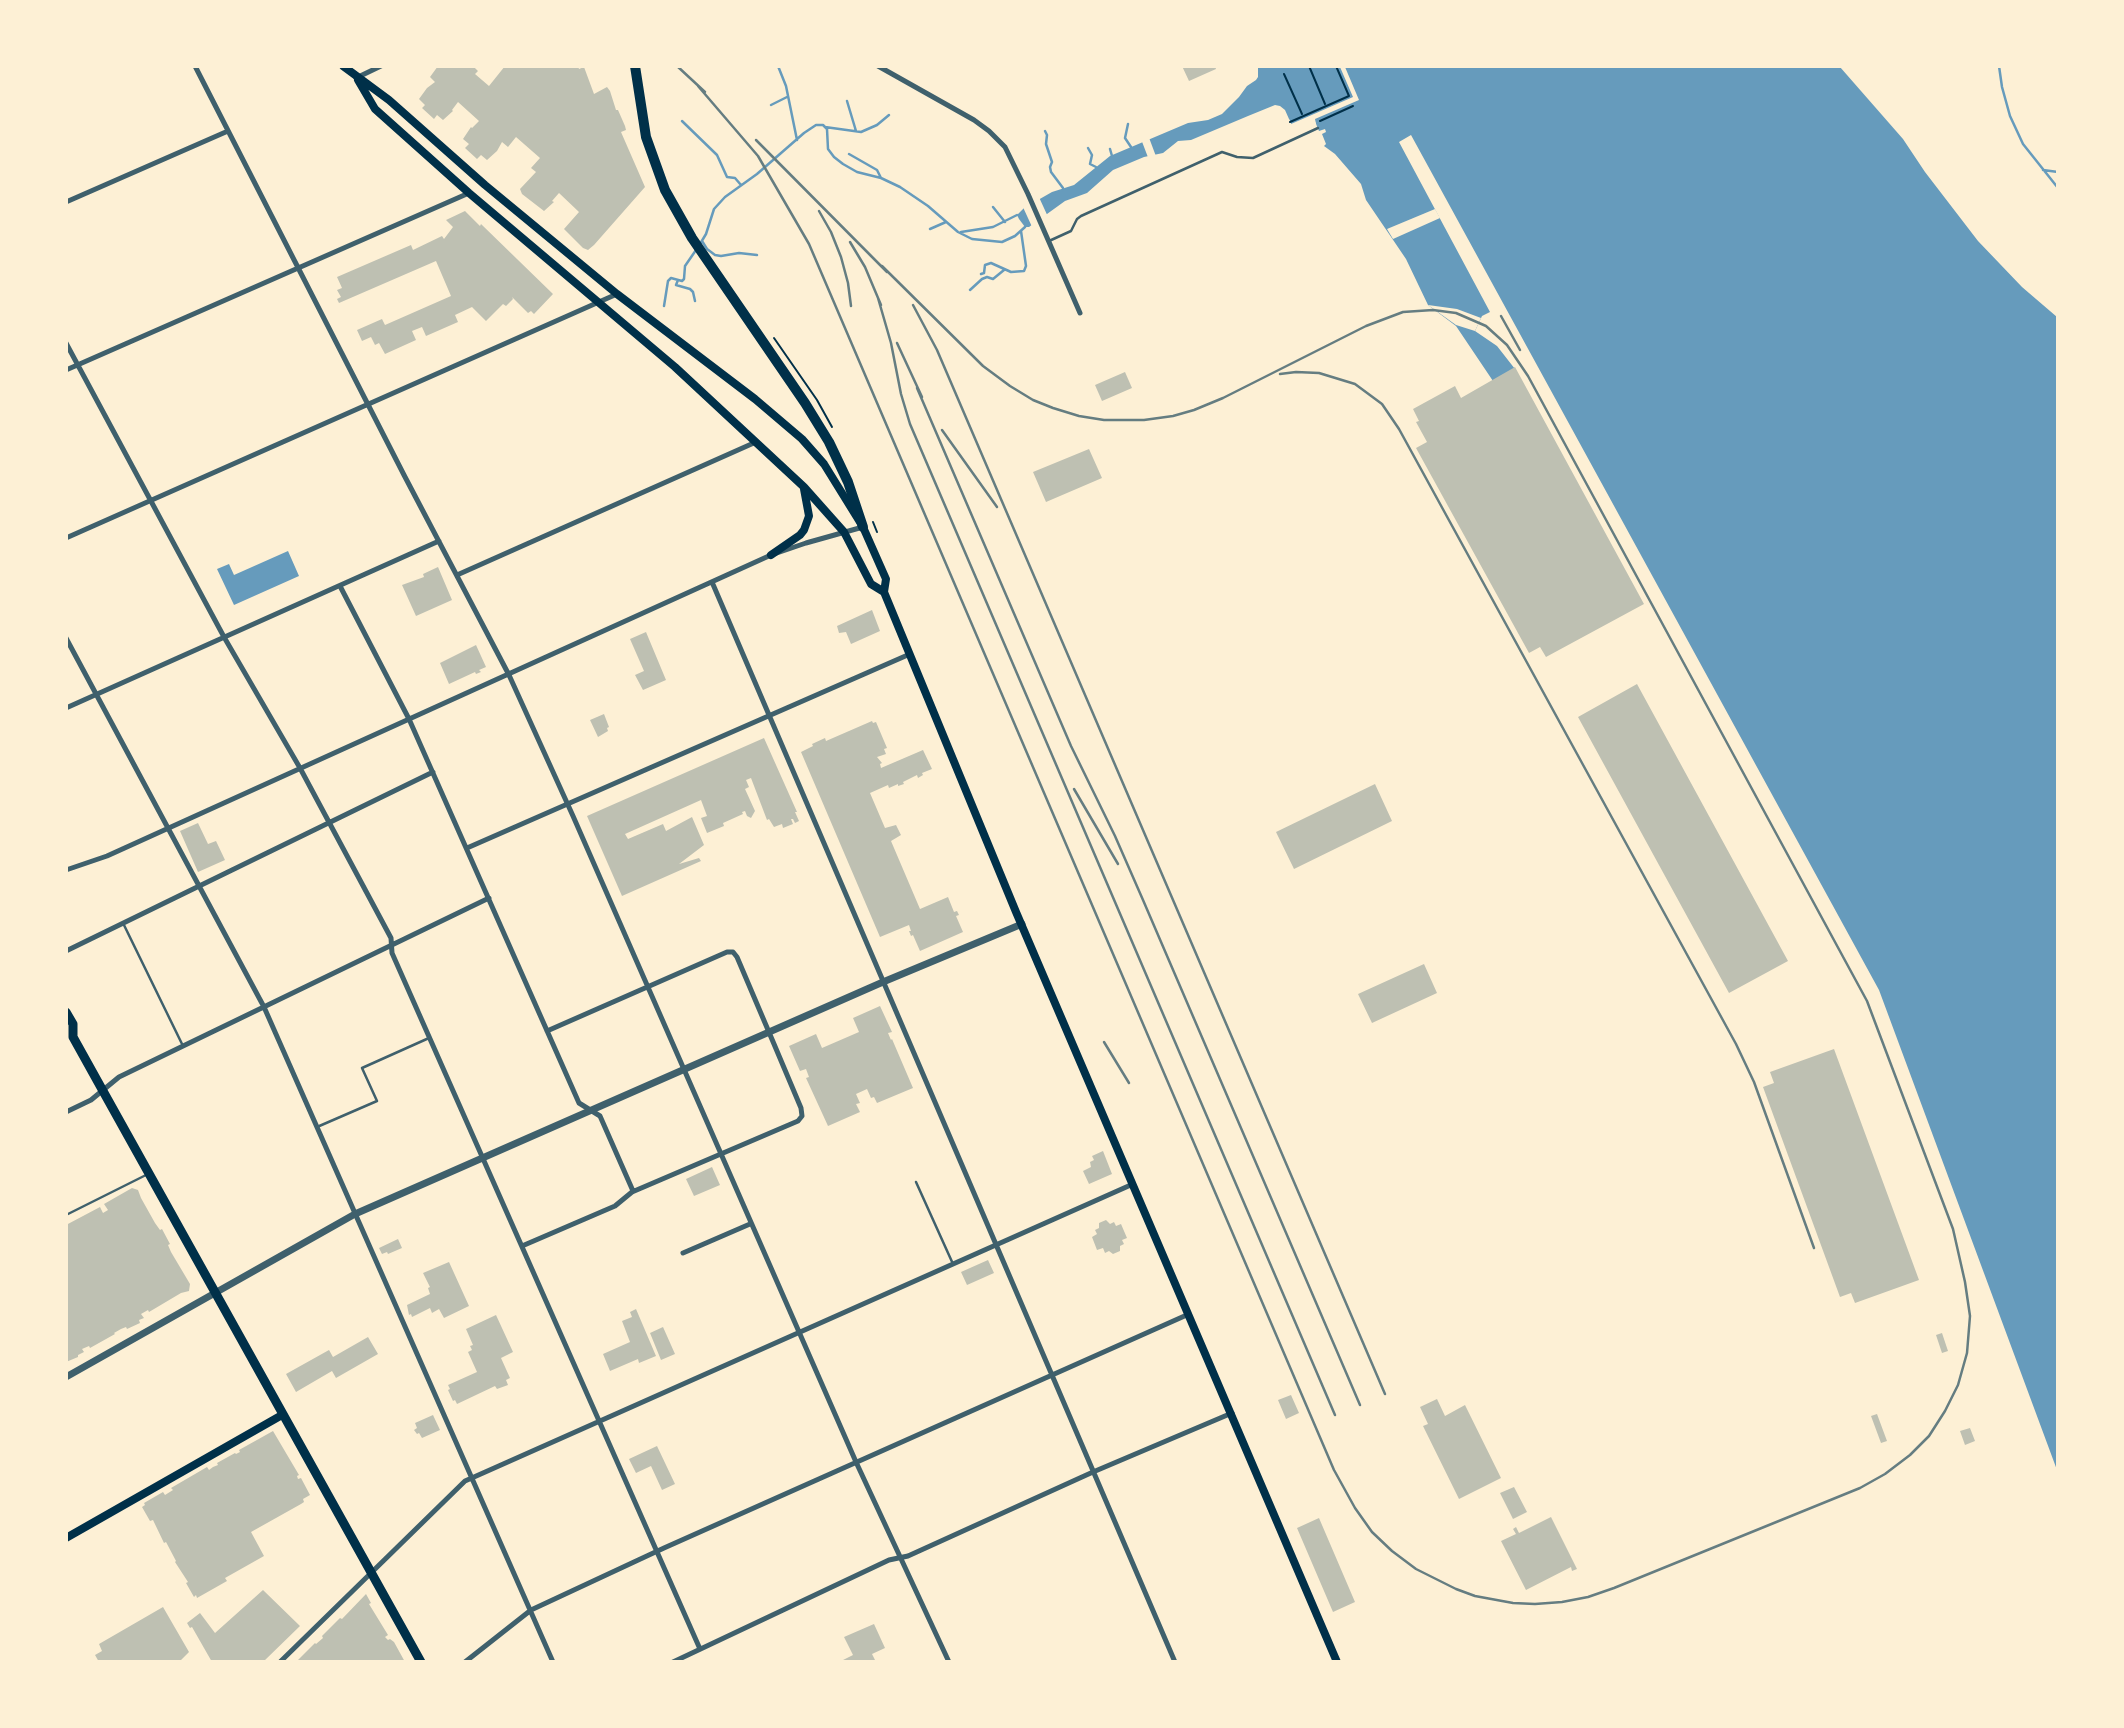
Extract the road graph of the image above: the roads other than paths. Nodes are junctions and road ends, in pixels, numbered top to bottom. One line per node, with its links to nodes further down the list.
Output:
1 (195, 66): 8 (street)
2 (343, 66): 6 (main road)
3 (381, 66): 6 (street)
4 (635, 66): 23 (highway)
5 (878, 66): 11 (street)
6 (356, 78): 9 (main road); 13 (main road)
7 (1318, 128): 11 (lane)
8 (228, 131): 10 (street); 12 (street)
9 (469, 193): 12 (street); 14 (main road)
10 (66, 202)
11 (1049, 241): 15 (street)
12 (299, 267): 17 (street); 19 (street)
13 (617, 294): 14 (street); 23 (main road)
14 (600, 302): 19 (street); 20 (main road)
15 (1080, 313)
16 (66, 343): 17 (street)
17 (78, 364): 18 (street); 22 (street)
18 (66, 370)
19 (369, 404): 22 (street); 26 (street)
20 (756, 442): 21 (main road); 28 (street)
21 (804, 487): 24 (main road); 27 (main road)
22 (150, 500): 25 (street); 32 (street)
23 (863, 527): 24 (street); 31 (main road)
24 (844, 532): 27 (street); 31 (main road)
25 (66, 538)
26 (439, 541): 28 (street); 30 (street)
27 (771, 555): 29 (street)
28 (457, 575): 35 (street)
29 (712, 582): 35 (street); 38 (street)
30 (340, 586): 32 (street); 39 (street)
31 (884, 593): 34 (main road)
32 (224, 637): 36 (street); 40 (street)
33 (67, 641): 36 (street)
34 (910, 654): 38 (street); 50 (main road)
35 (509, 675): 39 (street); 42 (street)
36 (95, 694): 37 (street); 44 (street)
37 (66, 708)
38 (768, 716): 42 (street); 53 (street)
39 (409, 719): 40 (street); 41 (street)
40 (300, 768): 43 (street); 44 (street)
41 (433, 772): 43 (street); 45 (street)
42 (568, 804): 45 (street); 54 (street)
43 (330, 822): 47 (street); 51 (street)
44 (168, 829): 46 (street); 47 (street)
45 (467, 848): 48 (street)
46 (66, 870)
47 (198, 886): 49 (street); 55 (street)
48 (489, 898): 51 (street); 57 (street)
49 (123, 923): 52 (street); 61 (lane)
50 (1022, 924): 53 (street); 71 (main road)
51 (391, 944): 55 (street); 60 (street)
52 (66, 951)
53 (883, 982): 58 (street); 76 (street)
54 (647, 986): 57 (street); 58 (street); 62 (street)
55 (264, 1007): 61 (street); 66 (street)
56 (66, 1012): 59 (main road)
57 (547, 1031): 64 (street)
58 (769, 1033): 62 (street); 67 (street)
59 (70, 1035): 63 (main road)
60 (430, 1038): 66 (lane); 68 (street)
61 (183, 1046): 63 (street)
62 (683, 1070): 64 (street); 67 (street)
63 (103, 1091): 65 (street); 69 (main road)
64 (591, 1110): 68 (street); 72 (street)
65 (66, 1112)
66 (317, 1127): 73 (street)
67 (720, 1154): 72 (street); 75 (street)
68 (483, 1157): 73 (street); 77 (street)
69 (149, 1174): 74 (lane); 80 (main road)
70 (916, 1182): 79 (lane)
71 (1133, 1184): 76 (street); 81 (main road)
72 (634, 1191): 77 (street)
73 (355, 1214): 80 (street); 90 (street)
74 (66, 1215)
75 (750, 1224): 78 (street); 82 (street)
76 (996, 1245): 79 (street); 83 (street)
77 (523, 1246): 87 (street)
78 (683, 1253)
79 (953, 1264): 82 (street)
80 (214, 1293): 84 (street); 86 (main road)
81 (1189, 1314): 83 (street); 85 (main road)
82 (798, 1333): 87 (street); 88 (street)
83 (1051, 1375): 88 (street); 89 (street)
84 (66, 1377)
85 (1231, 1413): 89 (street); 104 (main road)
86 (282, 1415): 91 (main road); 94 (main road)
87 (601, 1422): 90 (street); 92 (street)
88 (856, 1462): 92 (street); 93 (street)
89 (1093, 1472): 93 (street); 103 (street)
90 (471, 1479): 94 (street); 95 (street)
91 (66, 1538)
92 (657, 1552): 95 (street); 96 (street)
93 (899, 1558): 96 (street); 102 (street)
94 (370, 1572): 97 (street); 98 (main road)
95 (531, 1610): 99 (street); 100 (street)
96 (700, 1649): 101 (street)
97 (280, 1661)
98 (421, 1661)
99 (465, 1661)
100 (553, 1661)
101 (673, 1661)
102 (949, 1661)
103 (1175, 1661)
104 (1337, 1661)

